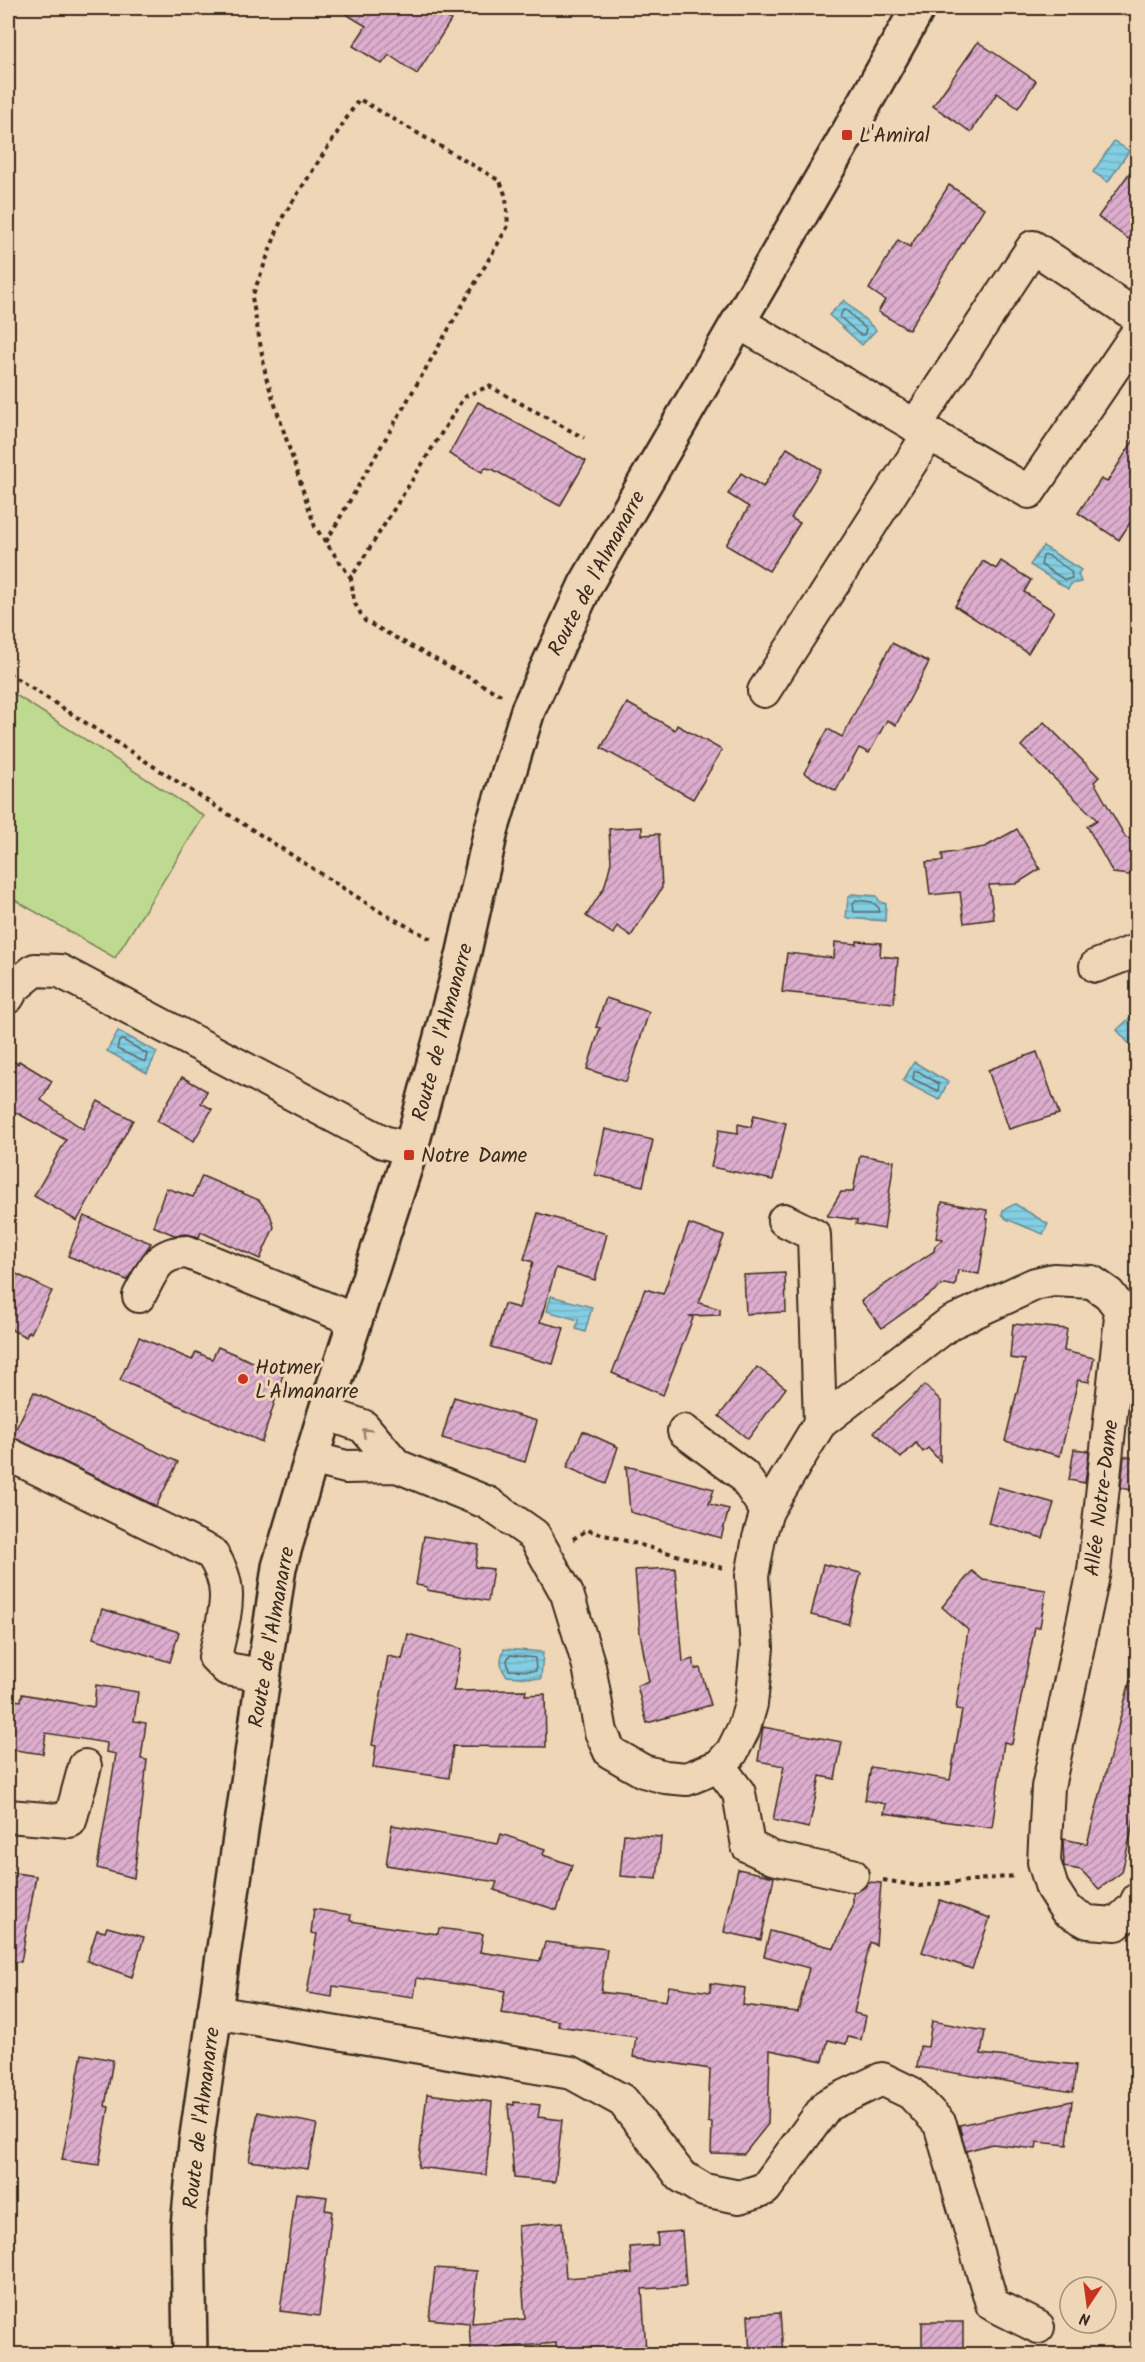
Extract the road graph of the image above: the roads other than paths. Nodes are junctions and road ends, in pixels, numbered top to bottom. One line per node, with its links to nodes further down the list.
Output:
1 (918, 8): 3 (main road, Route de l'Almanarre)
2 (1137, 317): 5 (street)
3 (738, 322): 5 (street); 10 (main road, Route de l'Almanarre)
4 (1137, 332): 5 (street)
5 (922, 430): 6 (street)
6 (764, 691)
7 (1137, 950): 8 (street)
8 (1096, 966)
9 (8, 997): 10 (street)
10 (411, 1149): 13 (main road, Route de l'Almanarre)
11 (784, 1220): 15 (street)
12 (139, 1296): 13 (street)
13 (355, 1320): 14 (main road, Route de l'Almanarre)
14 (325, 1413): 18 (main road, Route de l'Almanarre); 19 (street, one-way to 14)
15 (820, 1423): 20 (street, Allée Notre-Dame); 26 (street, Allée Notre-Dame)
16 (684, 1431): 20 (street)
17 (8, 1454): 21 (street)
18 (311, 1458): 19 (street); 21 (main road, Route de l'Almanarre)
19 (397, 1466): 23 (street)
20 (767, 1511): 23 (street, Allée Notre-Dame)
21 (262, 1676): 27 (main road, Route de l'Almanarre)
22 (85, 1766): 24 (street)
23 (719, 1766): 25 (street)
24 (8, 1816)
25 (852, 1875)
26 (1137, 1899)
27 (213, 2012): 28 (street); 29 (main road, Route de l'Almanarre)
28 (1038, 2327)
29 (190, 2355)

